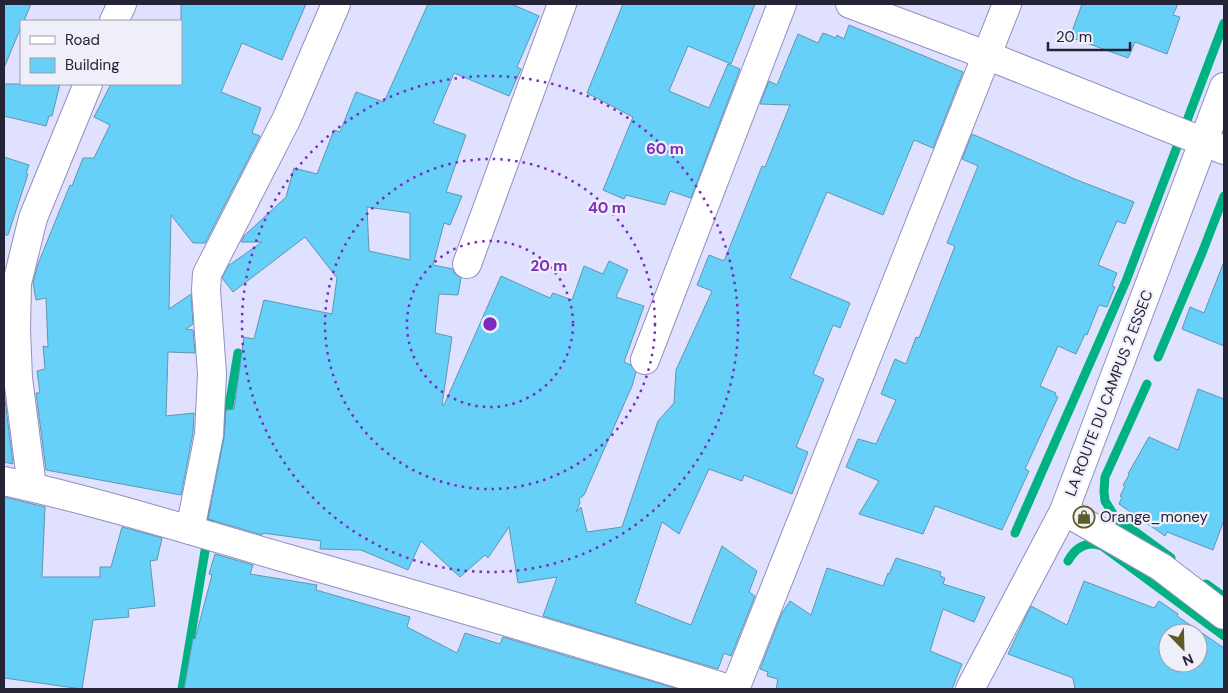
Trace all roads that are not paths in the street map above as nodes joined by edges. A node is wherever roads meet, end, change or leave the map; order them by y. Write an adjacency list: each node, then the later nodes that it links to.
1 (122, 4): 7 (street)
2 (336, 4): 17 (street)
3 (562, 4): 12 (street)
4 (782, 4): 13 (street)
5 (850, 4): 8 (street)
6 (1007, 4): 8 (street)
7 (114, 20)
8 (986, 55): 11 (street); 20 (street)
9 (88, 85): 15 (street)
10 (1224, 87): 11 (street, LA ROUTE DU CAMPUS 2 ESSEC)
11 (1214, 146): 16 (street, LA ROUTE DU CAMPUS 2 ESSEC)
12 (467, 264)
13 (646, 360)
14 (4, 481): 15 (street)
15 (32, 487): 17 (street)
16 (1064, 511): 18 (street); 21 (street, LA ROUTE DU CAMPUS 2 ESSEC)
17 (190, 530): 19 (street)
18 (1224, 615)
19 (730, 689)
20 (734, 689)
21 (970, 689)

